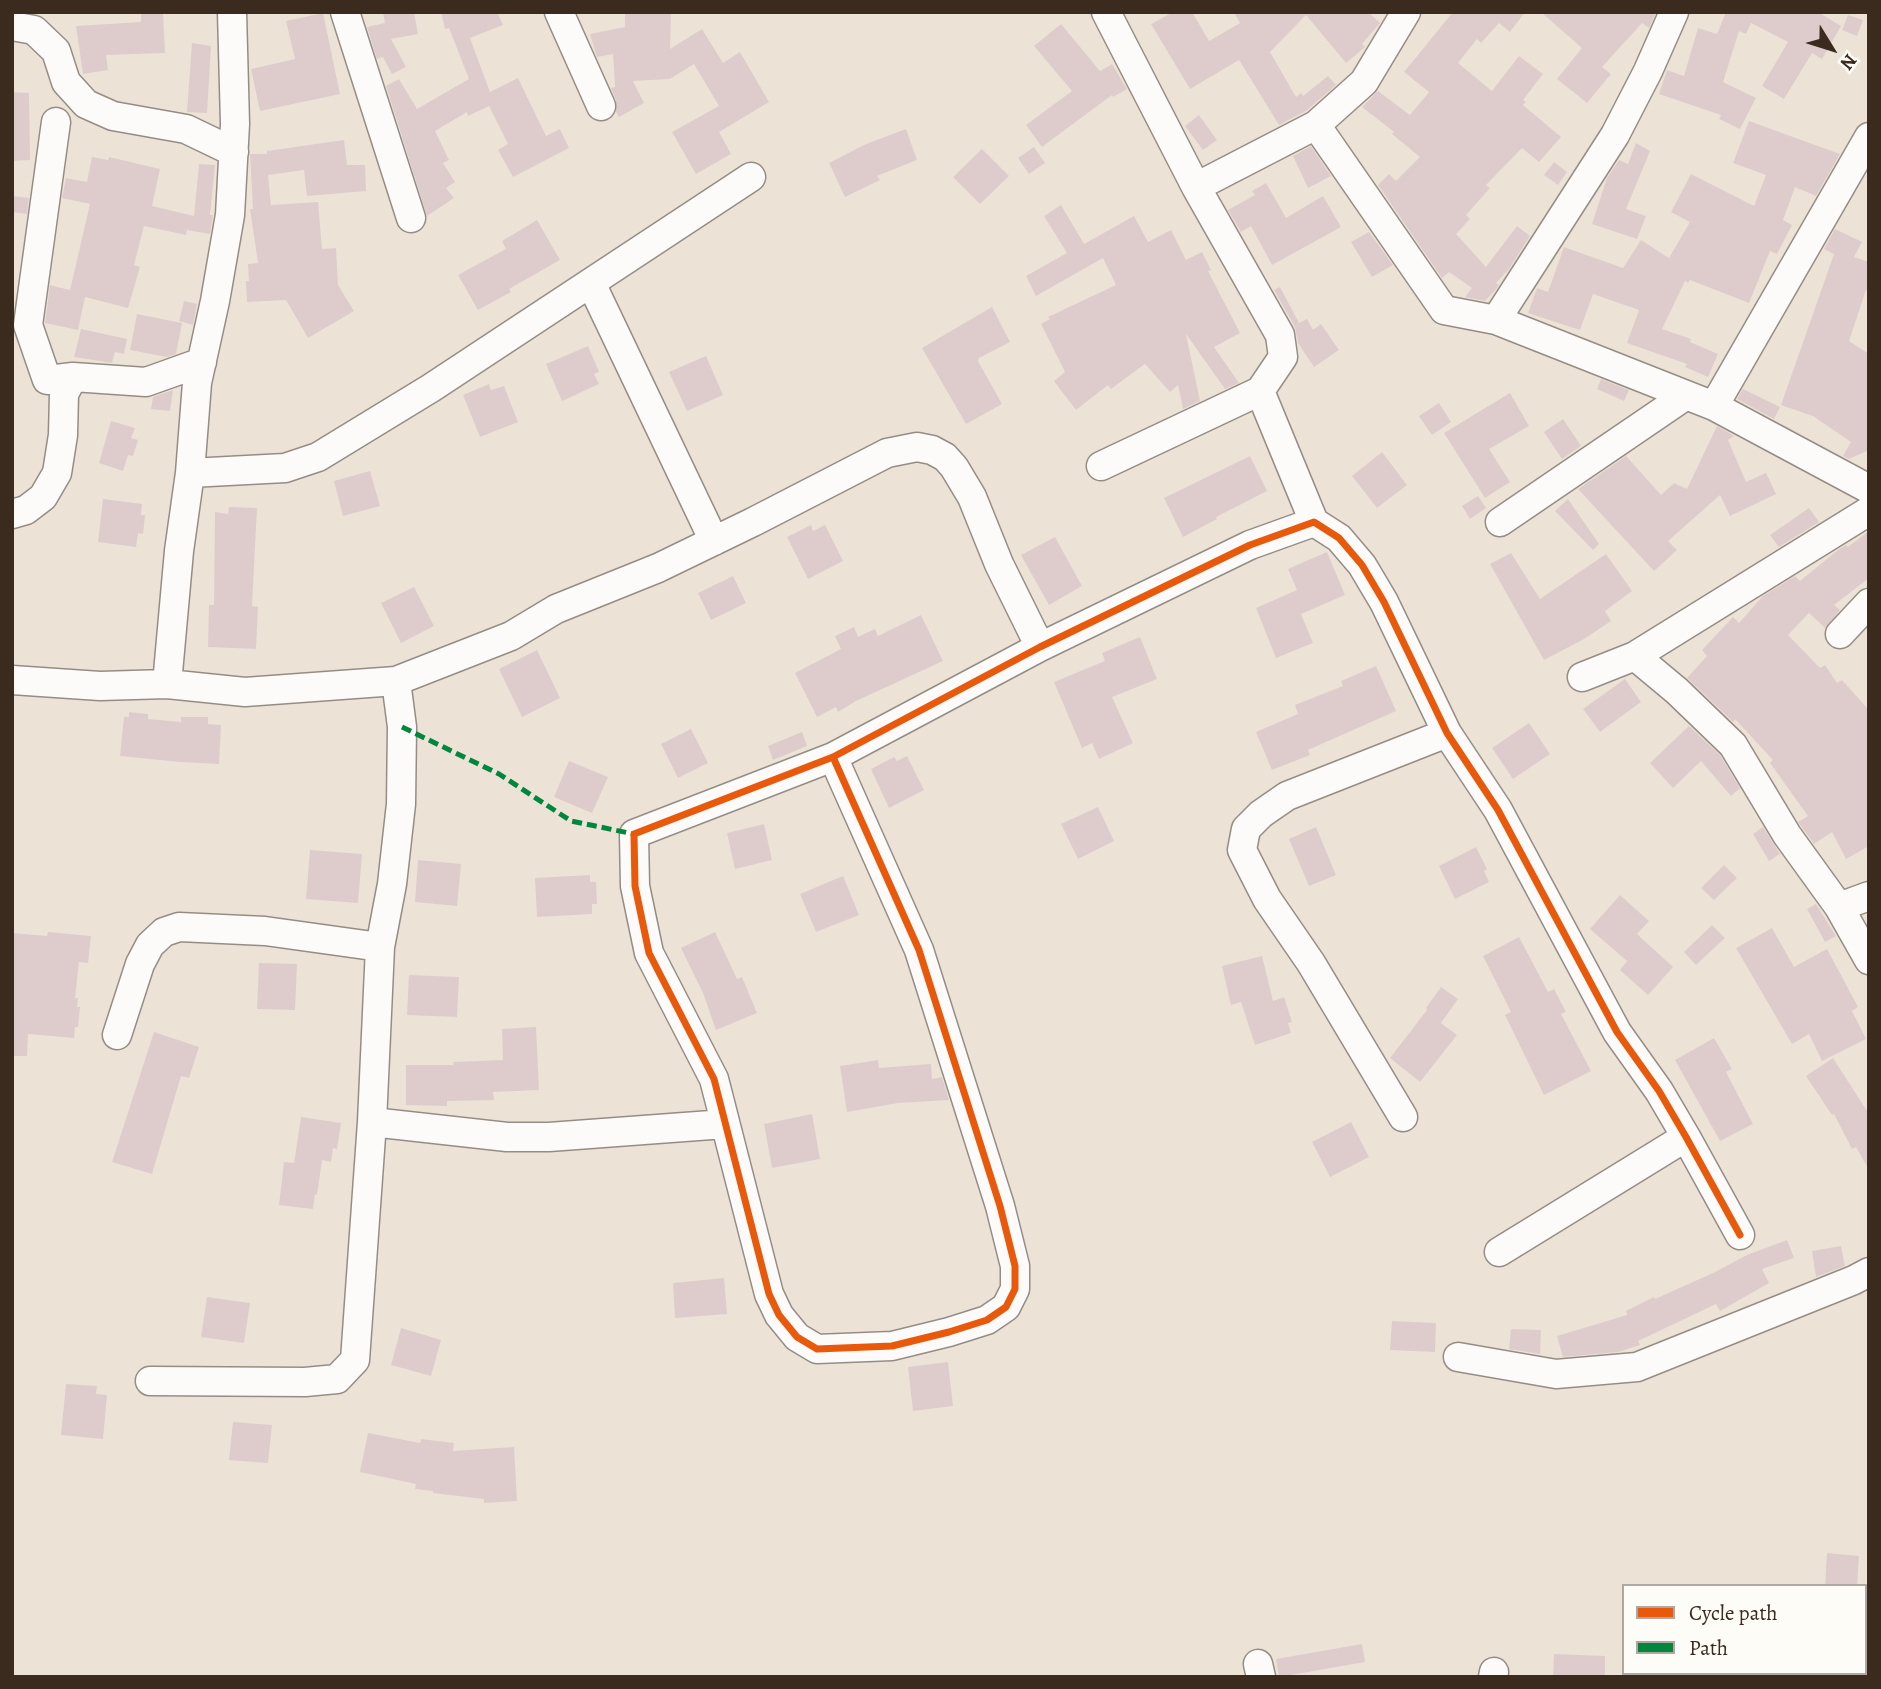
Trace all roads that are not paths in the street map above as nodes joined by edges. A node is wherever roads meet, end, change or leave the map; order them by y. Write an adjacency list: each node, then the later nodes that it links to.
1 (232, 12): 12 (street)
2 (345, 12): 15 (street)
3 (559, 12): 8 (street)
4 (1106, 12): 14 (street)
5 (1406, 12): 10 (street)
6 (1674, 12): 17 (street)
7 (12, 26): 12 (street)
8 (601, 106)
9 (56, 122): 19 (street)
10 (1315, 125): 14 (street); 17 (street)
11 (1869, 137): 22 (street)
12 (234, 152): 18 (street)
13 (751, 177): 16 (street)
14 (1196, 187): 20 (street)
15 (411, 218)
16 (591, 283): 24 (street); 30 (street)
17 (1496, 320): 21 (street)
18 (202, 362): 19 (street); 24 (street)
19 (73, 377): 27 (street)
20 (1260, 391): 23 (street); 28 (street)
21 (1685, 396): 22 (street); 29 (street)
22 (1714, 406): 25 (street)
23 (1101, 466)
24 (190, 473): 38 (street)
25 (1869, 489)
26 (1869, 511): 34 (street)
27 (12, 514)
28 (1314, 522): 33 (street); 39 (street)
29 (1500, 522)
30 (714, 541): 33 (street); 37 (street)
31 (1869, 603): 32 (street)
32 (1840, 634)
33 (1040, 647): 40 (street)
34 (1636, 656): 35 (street); 42 (street)
35 (1582, 677)
36 (12, 680): 38 (street)
37 (396, 681): 38 (street); 43 (street)
38 (167, 684)
39 (1447, 733): 46 (street); 49 (street)
40 (833, 757): 48 (street); 48 (street)
41 (1869, 896): 42 (street)
42 (1839, 907): 44 (street)
43 (380, 947): 45 (street); 47 (street)
44 (1869, 960)
45 (117, 1035)
46 (1404, 1117)
47 (372, 1122): 48 (street); 54 (street)
48 (725, 1124)
49 (1686, 1137): 50 (street); 51 (street)
50 (1740, 1235)
51 (1499, 1252)
52 (1869, 1272): 53 (street)
53 (1458, 1357)
54 (150, 1381)

